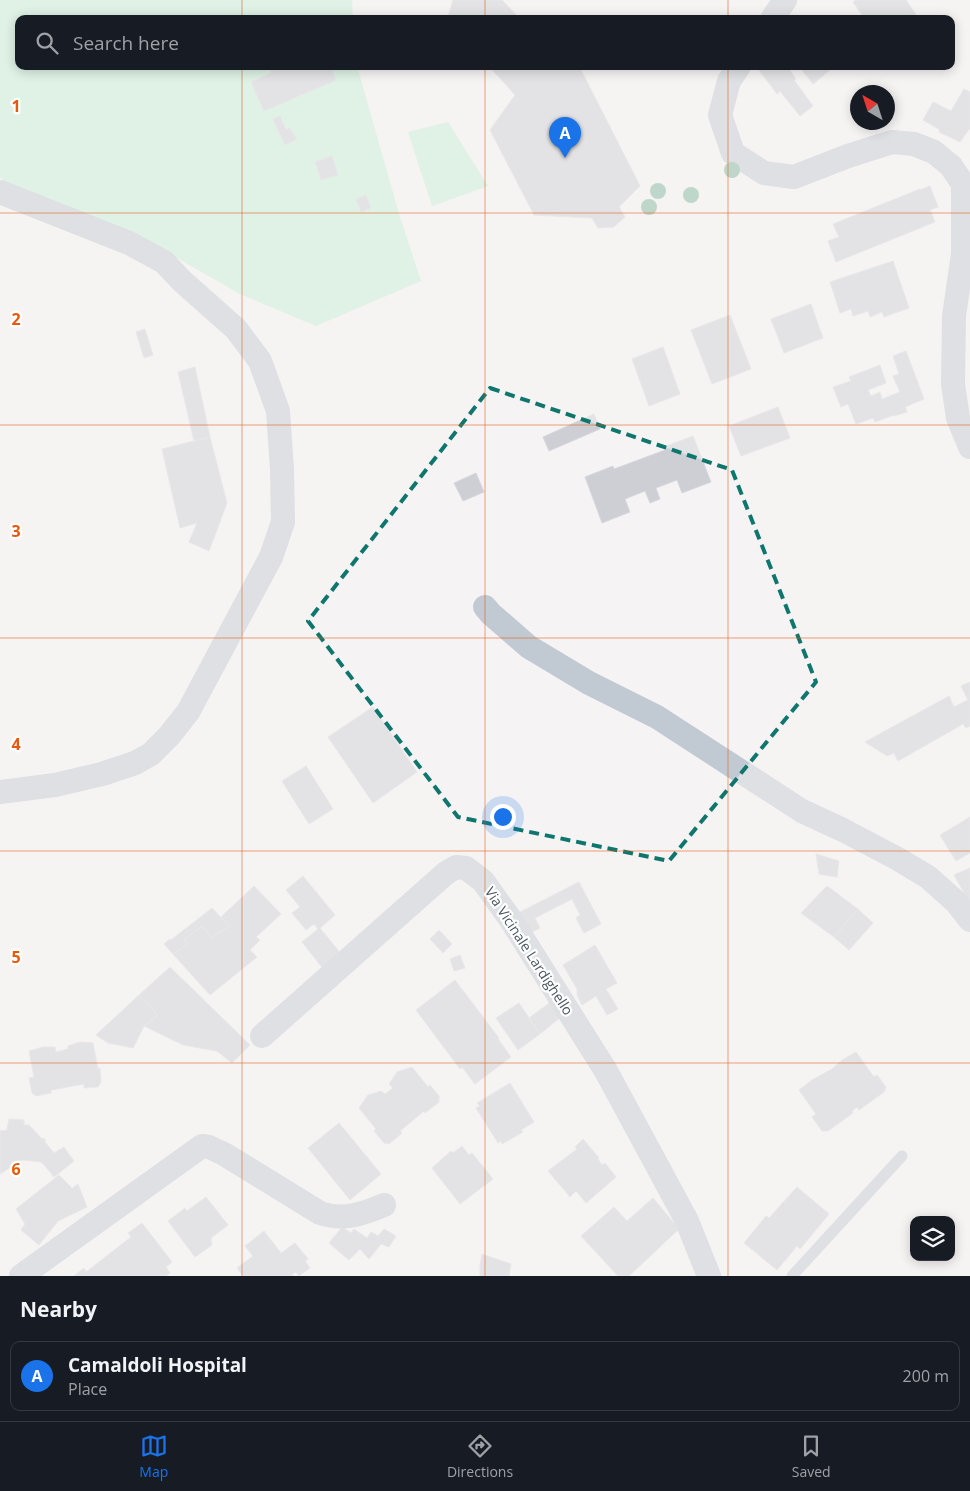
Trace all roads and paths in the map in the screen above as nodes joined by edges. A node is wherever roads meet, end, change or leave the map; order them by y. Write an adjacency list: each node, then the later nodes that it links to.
1 (785, 0): 2 (street)
2 (775, 15)
3 (736, 70): 5 (street)
4 (0, 192): 8 (street)
5 (966, 250): 6 (street)
6 (970, 447)
7 (485, 607): 9 (street)
8 (0, 792)
9 (970, 920)
10 (262, 1036): 14 (street, Via Vicinale Lardighello)
11 (902, 1156): 15 (lane)
12 (384, 1205): 13 (street)
13 (21, 1276)
14 (709, 1276)
15 (792, 1276)

